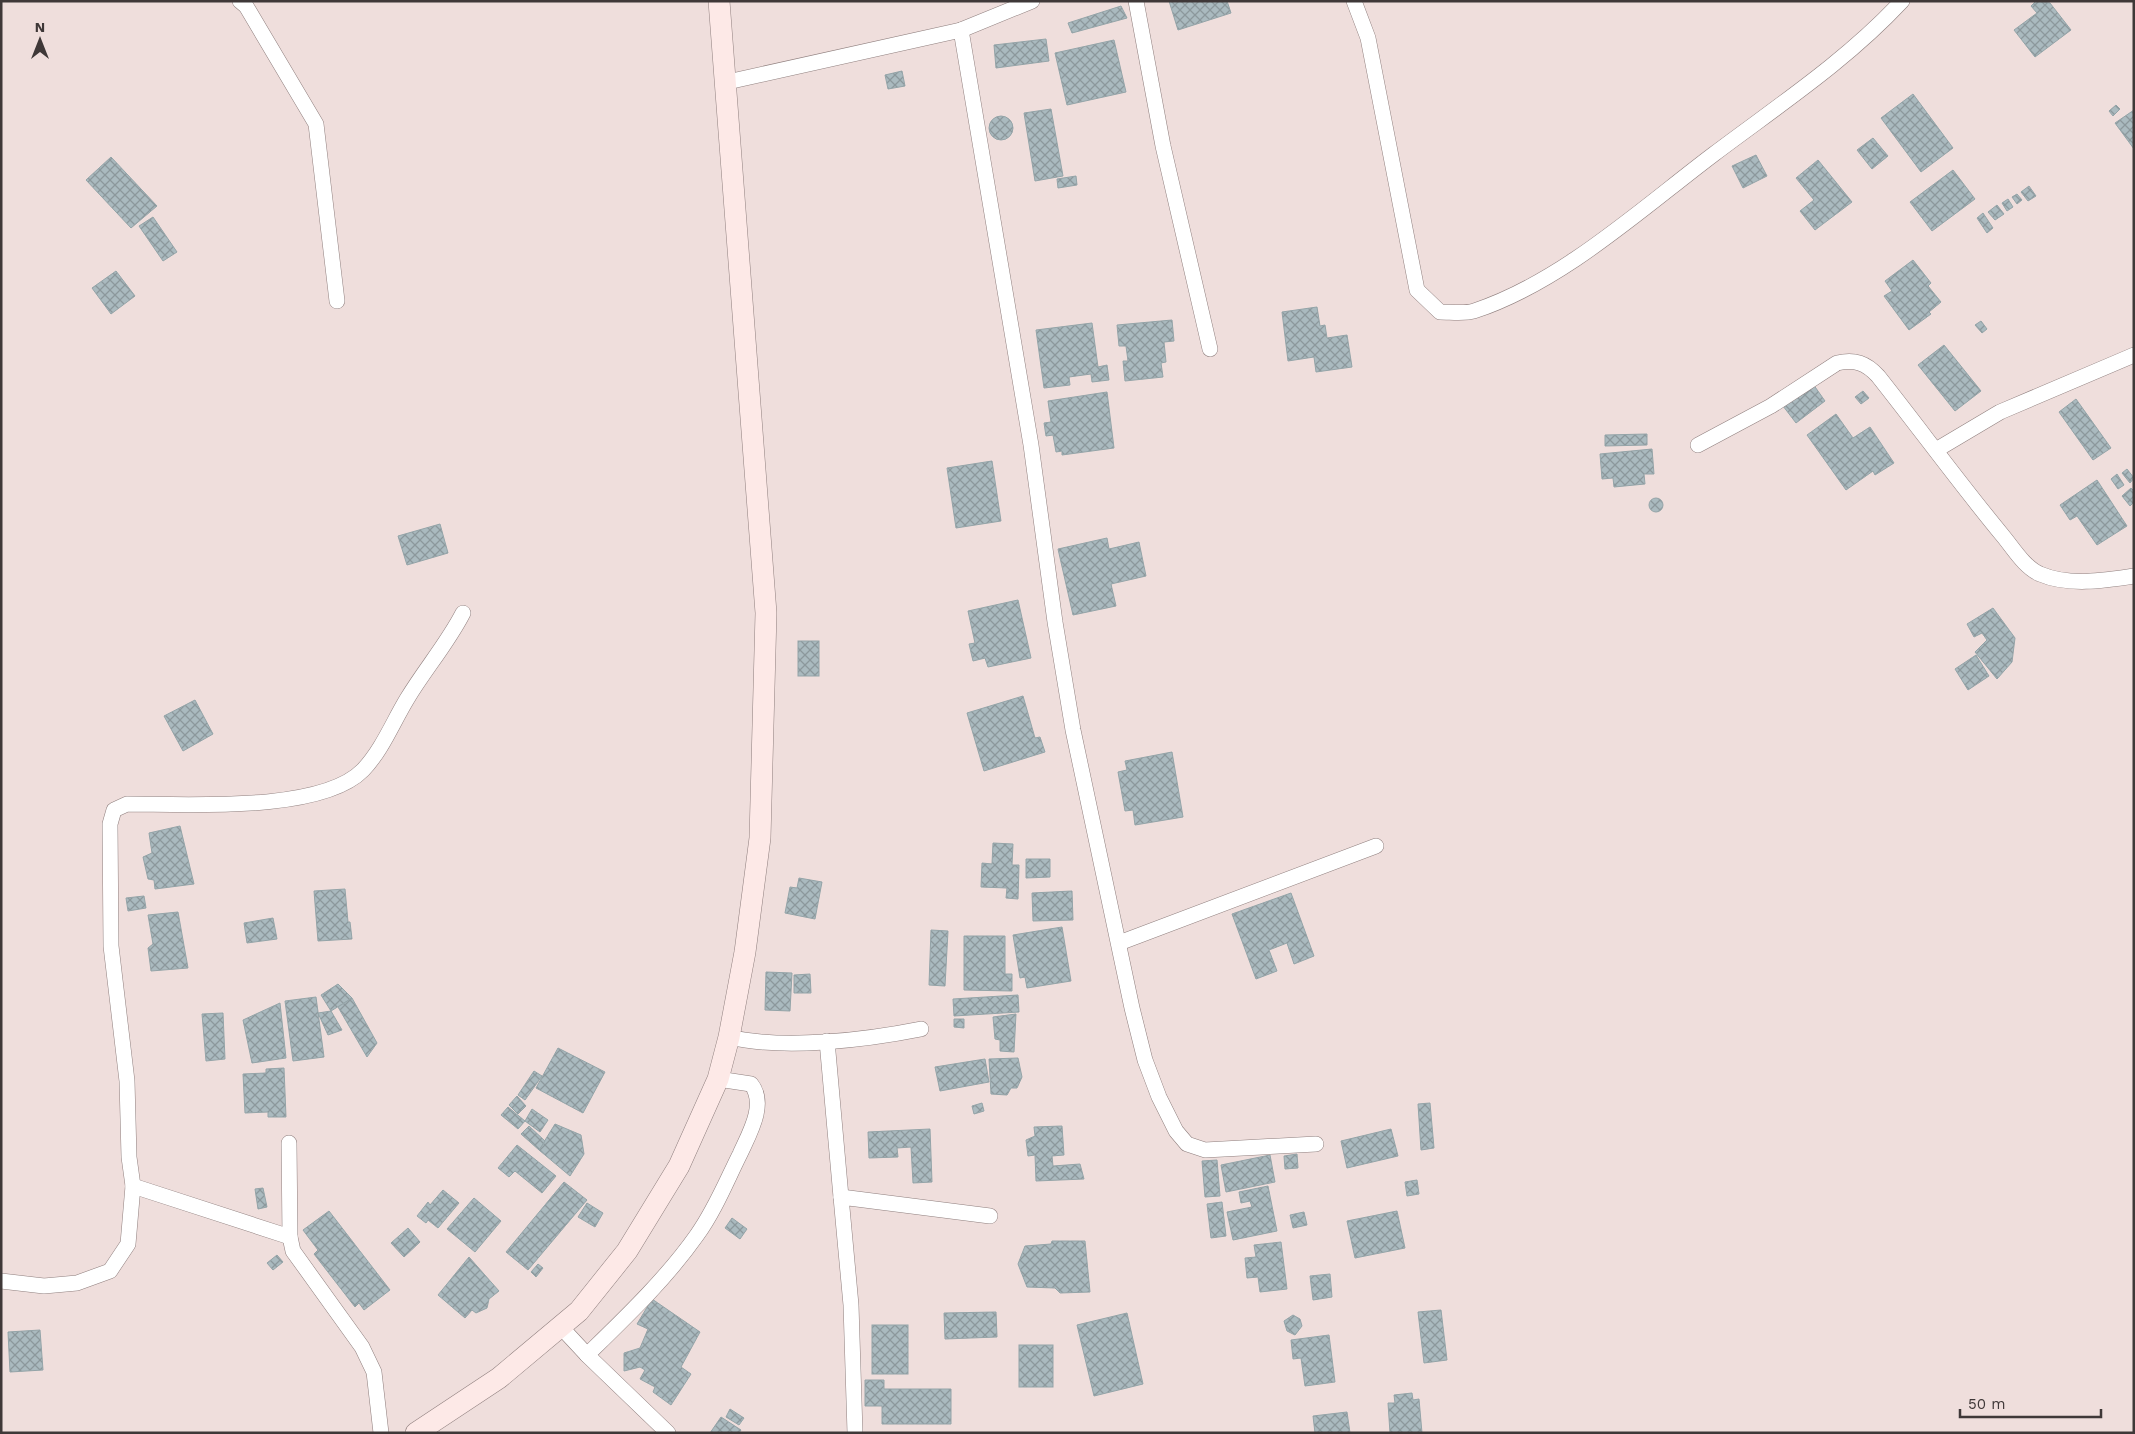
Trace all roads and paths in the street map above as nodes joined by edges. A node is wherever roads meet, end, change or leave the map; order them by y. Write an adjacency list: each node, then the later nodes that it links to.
1 (240, 1): 9 (street)
2 (719, 1): 8 (street)
3 (1032, 1): 7 (street)
4 (1136, 1): 10 (street)
5 (1354, 1): 6 (street)
6 (1902, 1)
7 (961, 30): 8 (street); 17 (street)
8 (723, 83): 19 (street)
9 (337, 301)
10 (1210, 350)
11 (2134, 355): 13 (street)
12 (1698, 445): 13 (street)
13 (1936, 450): 14 (street)
14 (2134, 576)
15 (463, 613): 24 (street)
16 (1376, 846): 17 (street)
17 (1119, 943): 23 (street)
18 (921, 1028): 20 (street)
19 (729, 1037): 20 (street); 21 (street)
20 (828, 1041): 25 (street)
21 (718, 1079): 29 (street); 30 (street)
22 (288, 1143): 27 (street)
23 (1316, 1144)
24 (133, 1186): 27 (street); 28 (street)
25 (841, 1196): 26 (street); 34 (street)
26 (990, 1216)
27 (290, 1237): 31 (street)
28 (1, 1280)
29 (561, 1327): 30 (street); 32 (street)
30 (587, 1355): 33 (street)
31 (381, 1433)
32 (416, 1433)
33 (668, 1433)
34 (855, 1433)

